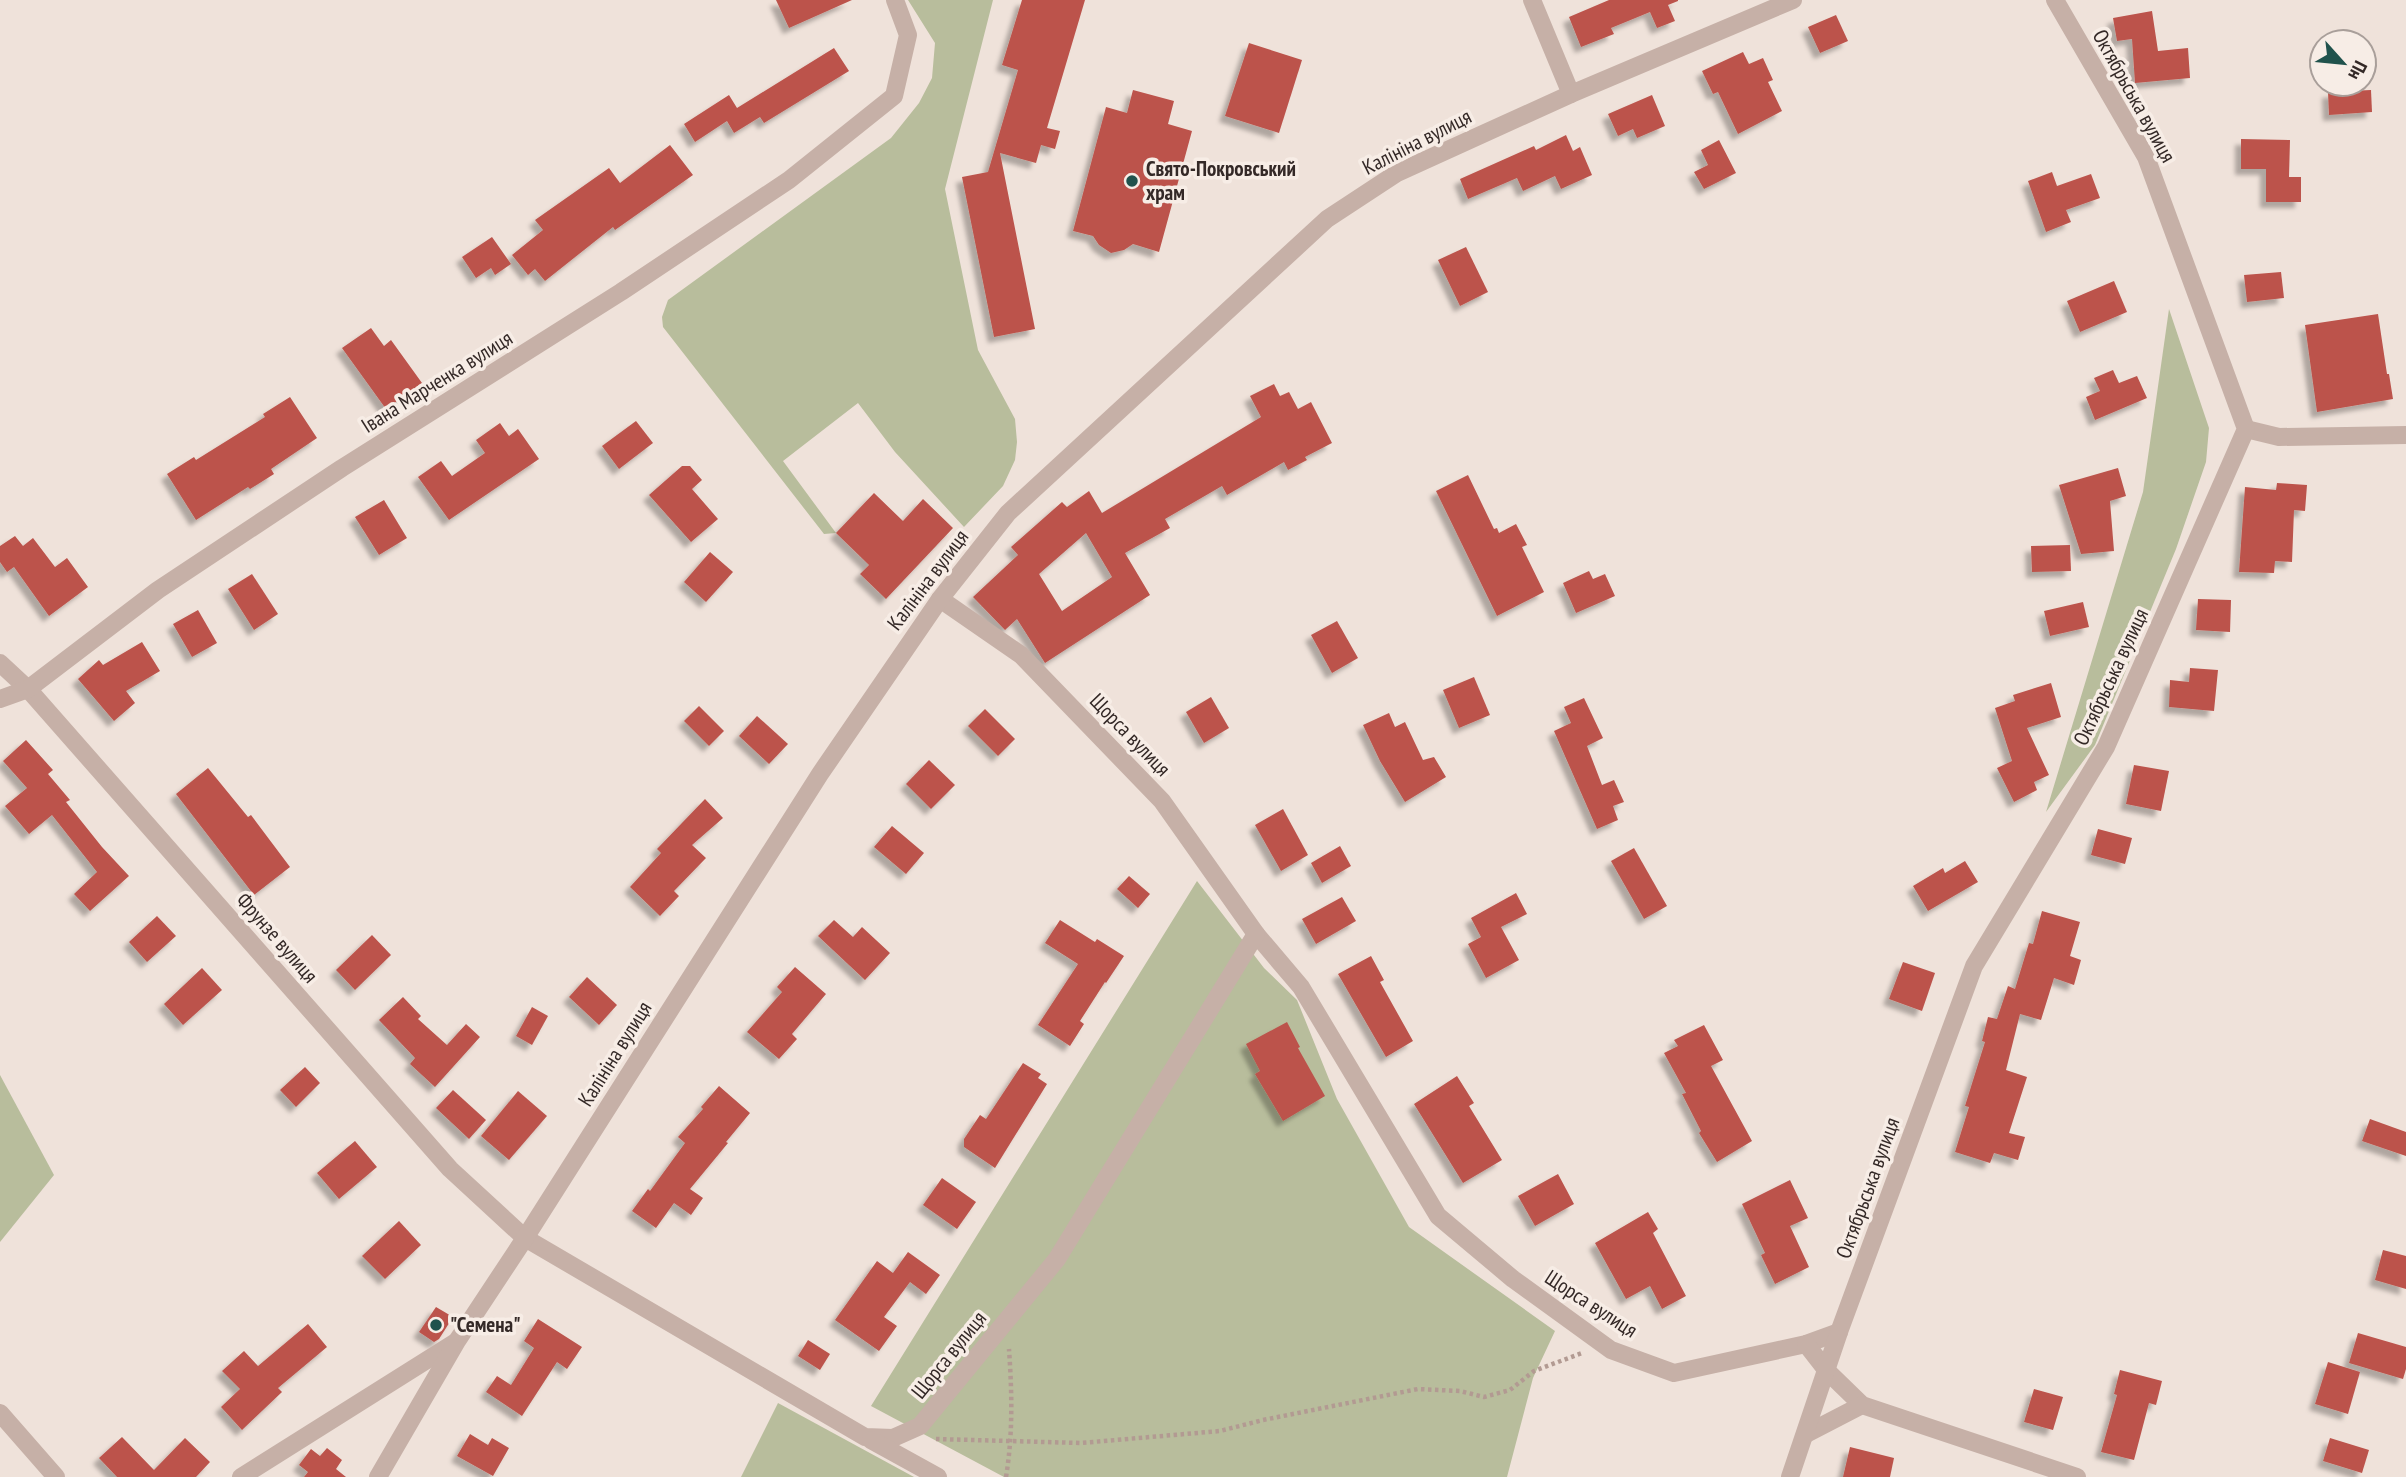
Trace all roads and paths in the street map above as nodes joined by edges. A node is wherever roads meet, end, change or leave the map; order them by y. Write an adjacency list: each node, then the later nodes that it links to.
1 (895, 0): 10 (street, Івана Марченка вулиця)
2 (1532, 0): 5 (street)
3 (1793, 0): 5 (street, Калініна вулиця)
4 (2054, 0): 6 (street, Октябрьська вулиця)
5 (1571, 94): 8 (street, Калініна вулиця)
6 (2246, 429): 7 (street); 15 (street, Октябрьська вулиця)
7 (2406, 435)
8 (940, 599): 12 (street, Щорса вулиця); 13 (street, Калініна вулиця)
9 (0, 663): 10 (street, Фрунзе вулиця)
10 (29, 689): 11 (street, Івана Марченка вулиця); 13 (street, Фрунзе вулиця)
11 (0, 699)
12 (1256, 934): 14 (street, Щорса вулиця); 18 (street, Щорса вулиця)
13 (525, 1238): 16 (street, Калініна вулиця); 23 (street)
14 (1007, 1320): 23 (street, Щорса вулиця); 25 (path)
15 (1839, 1332): 17 (street, Щорса вулиця); 19 (street, Октябрьська вулиця)
16 (457, 1341): 27 (street); 28 (street, Калініна вулиця)
17 (1806, 1344): 18 (street, Щорса вулиця); 19 (street)
18 (1611, 1350): 25 (path)
19 (1827, 1371): 20 (street); 22 (street, Октябрьська вулиця)
20 (1863, 1405): 22 (street); 32 (street)
21 (0, 1413): 26 (street)
22 (1805, 1434): 31 (street, Октябрьська вулиця)
23 (865, 1437): 29 (street)
24 (933, 1439): 25 (path)
25 (1012, 1441): 30 (path)
26 (56, 1477)
27 (241, 1477)
28 (378, 1477)
29 (938, 1477)
30 (1006, 1477)
31 (1790, 1477)
32 (2077, 1477)

